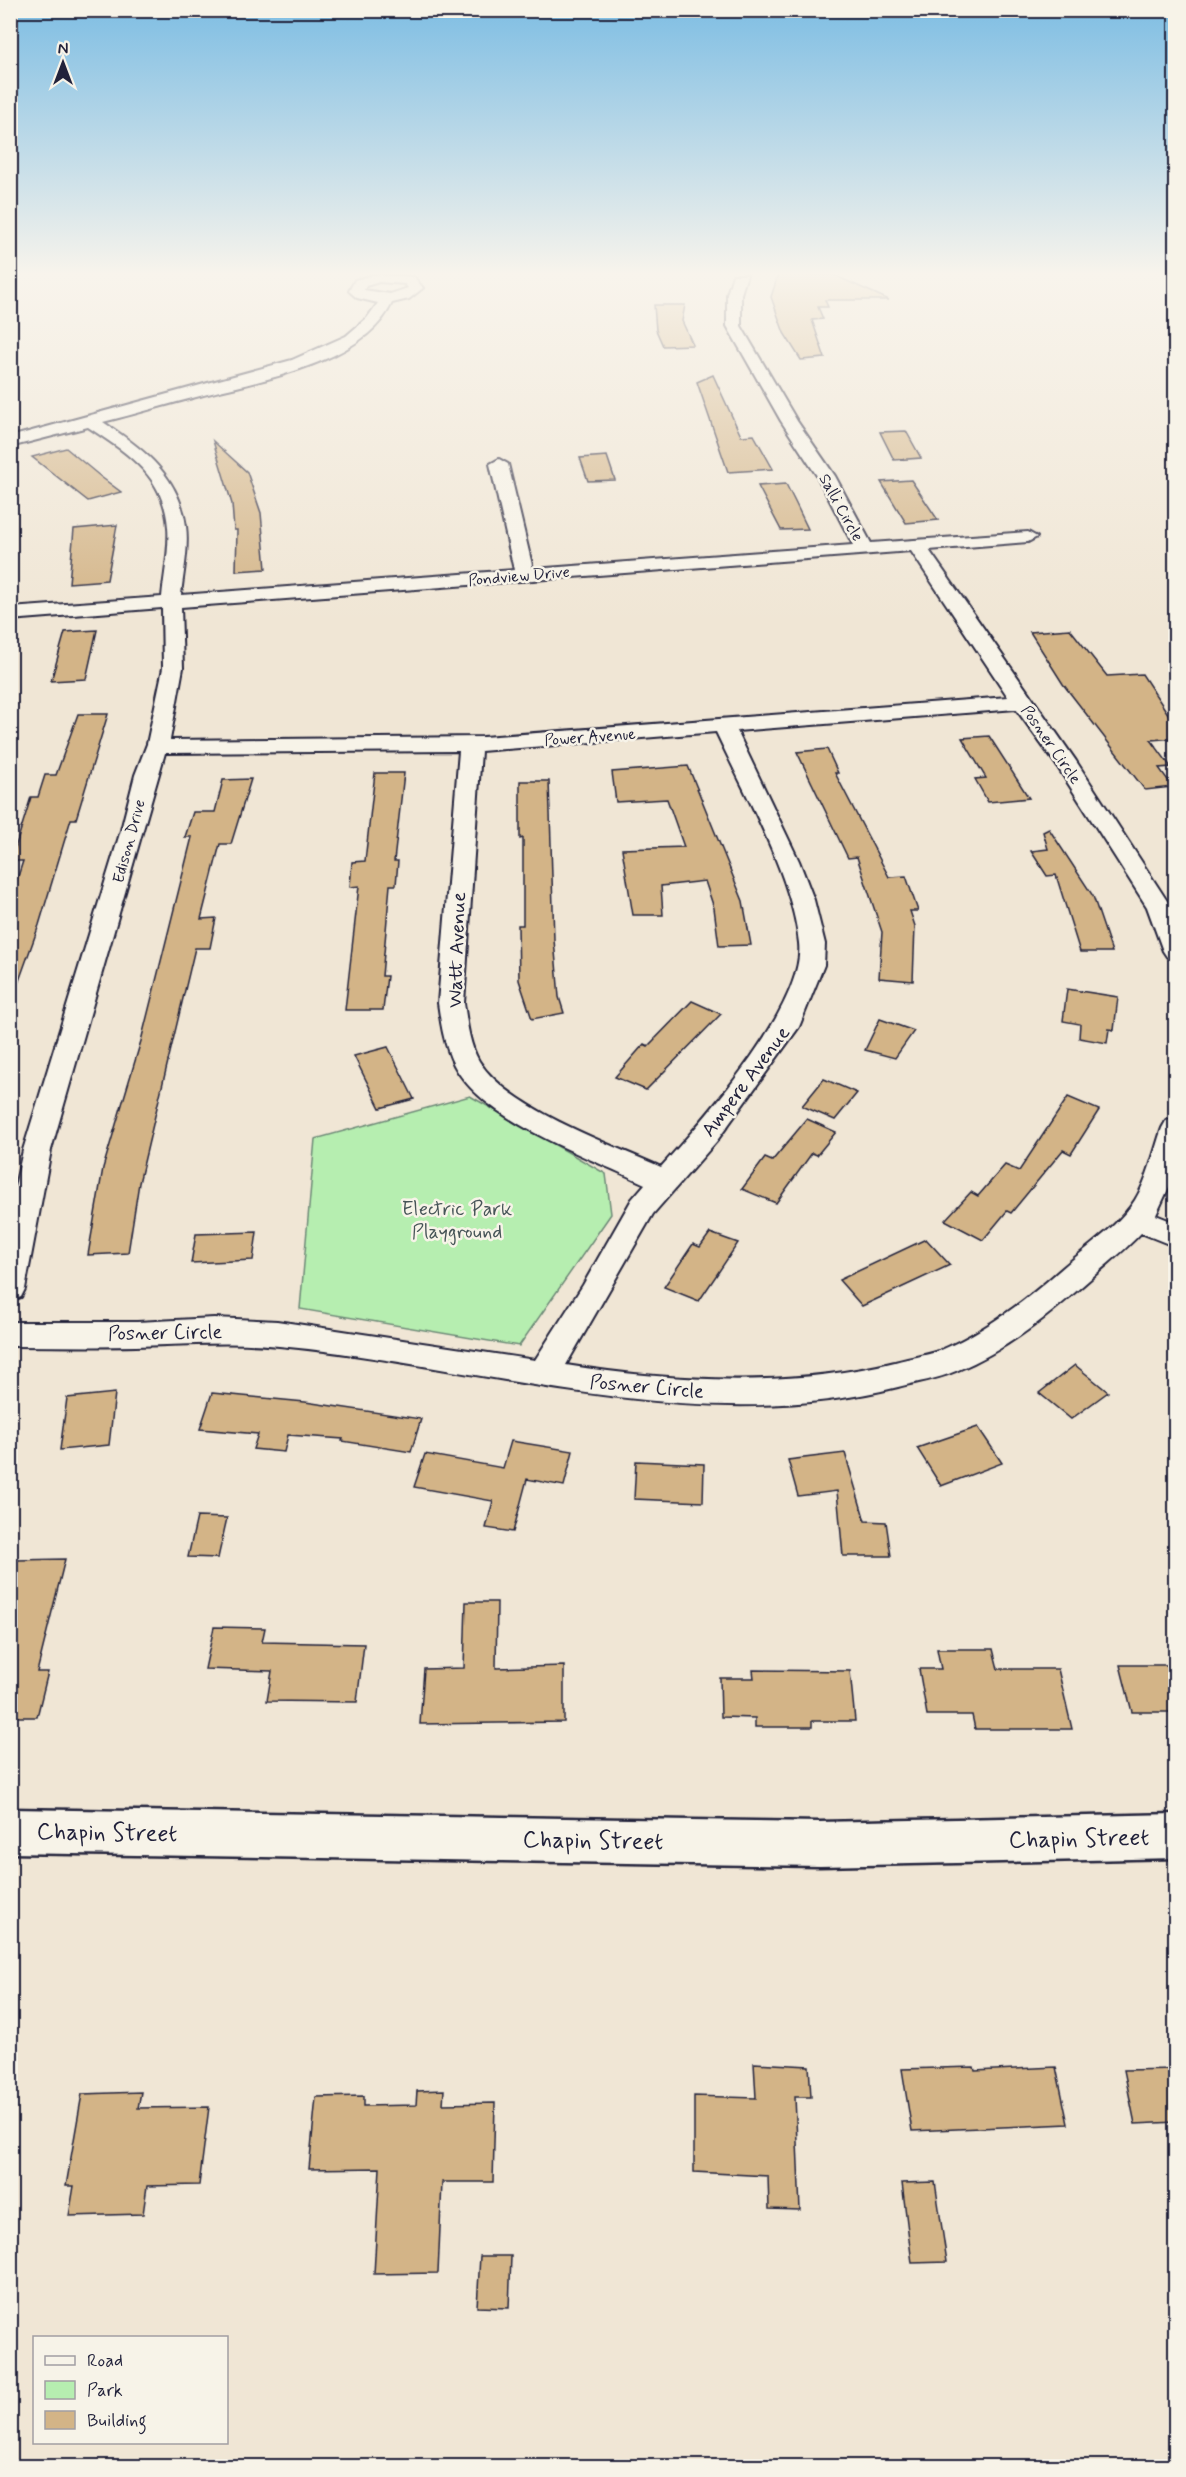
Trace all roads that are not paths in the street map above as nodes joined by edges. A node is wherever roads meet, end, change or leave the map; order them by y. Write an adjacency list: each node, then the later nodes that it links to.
1 (204, 391): 3 (street)
2 (772, 391): 8 (street, Salli Circle)
3 (90, 421): 4 (street); 10 (street, Edison Drive)
4 (10, 442)
5 (499, 464): 9 (street)
6 (1028, 537): 7 (street, Pondview Drive)
7 (916, 545): 8 (street, Pondview Drive); 12 (street, Posner Circle)
8 (865, 549): 9 (street, Pondview Drive)
9 (525, 575): 10 (street, Pondview Drive)
10 (171, 603): 11 (street, Pondview Drive); 15 (street, Edison Drive)
11 (10, 614)
12 (1023, 702): 13 (street, Power Avenue); 16 (street, Posner Circle)
13 (724, 726): 14 (street, Power Avenue); 18 (street, Ampere Avenue)
14 (470, 745): 15 (street, Power Avenue); 18 (street, Watt Avenue)
15 (156, 747): 21 (street, Edison Drive)
16 (1176, 951)
17 (1176, 1128): 19 (street, Posner Circle)
18 (665, 1181): 23 (street, Ampere Avenue)
19 (1136, 1218): 20 (street); 23 (street, Posner Circle)
20 (1176, 1236)
21 (10, 1289)
22 (10, 1334): 23 (street, Posner Circle)
23 (544, 1373)
24 (10, 1831): 25 (main road, Chapin Street)
25 (1176, 1836)

